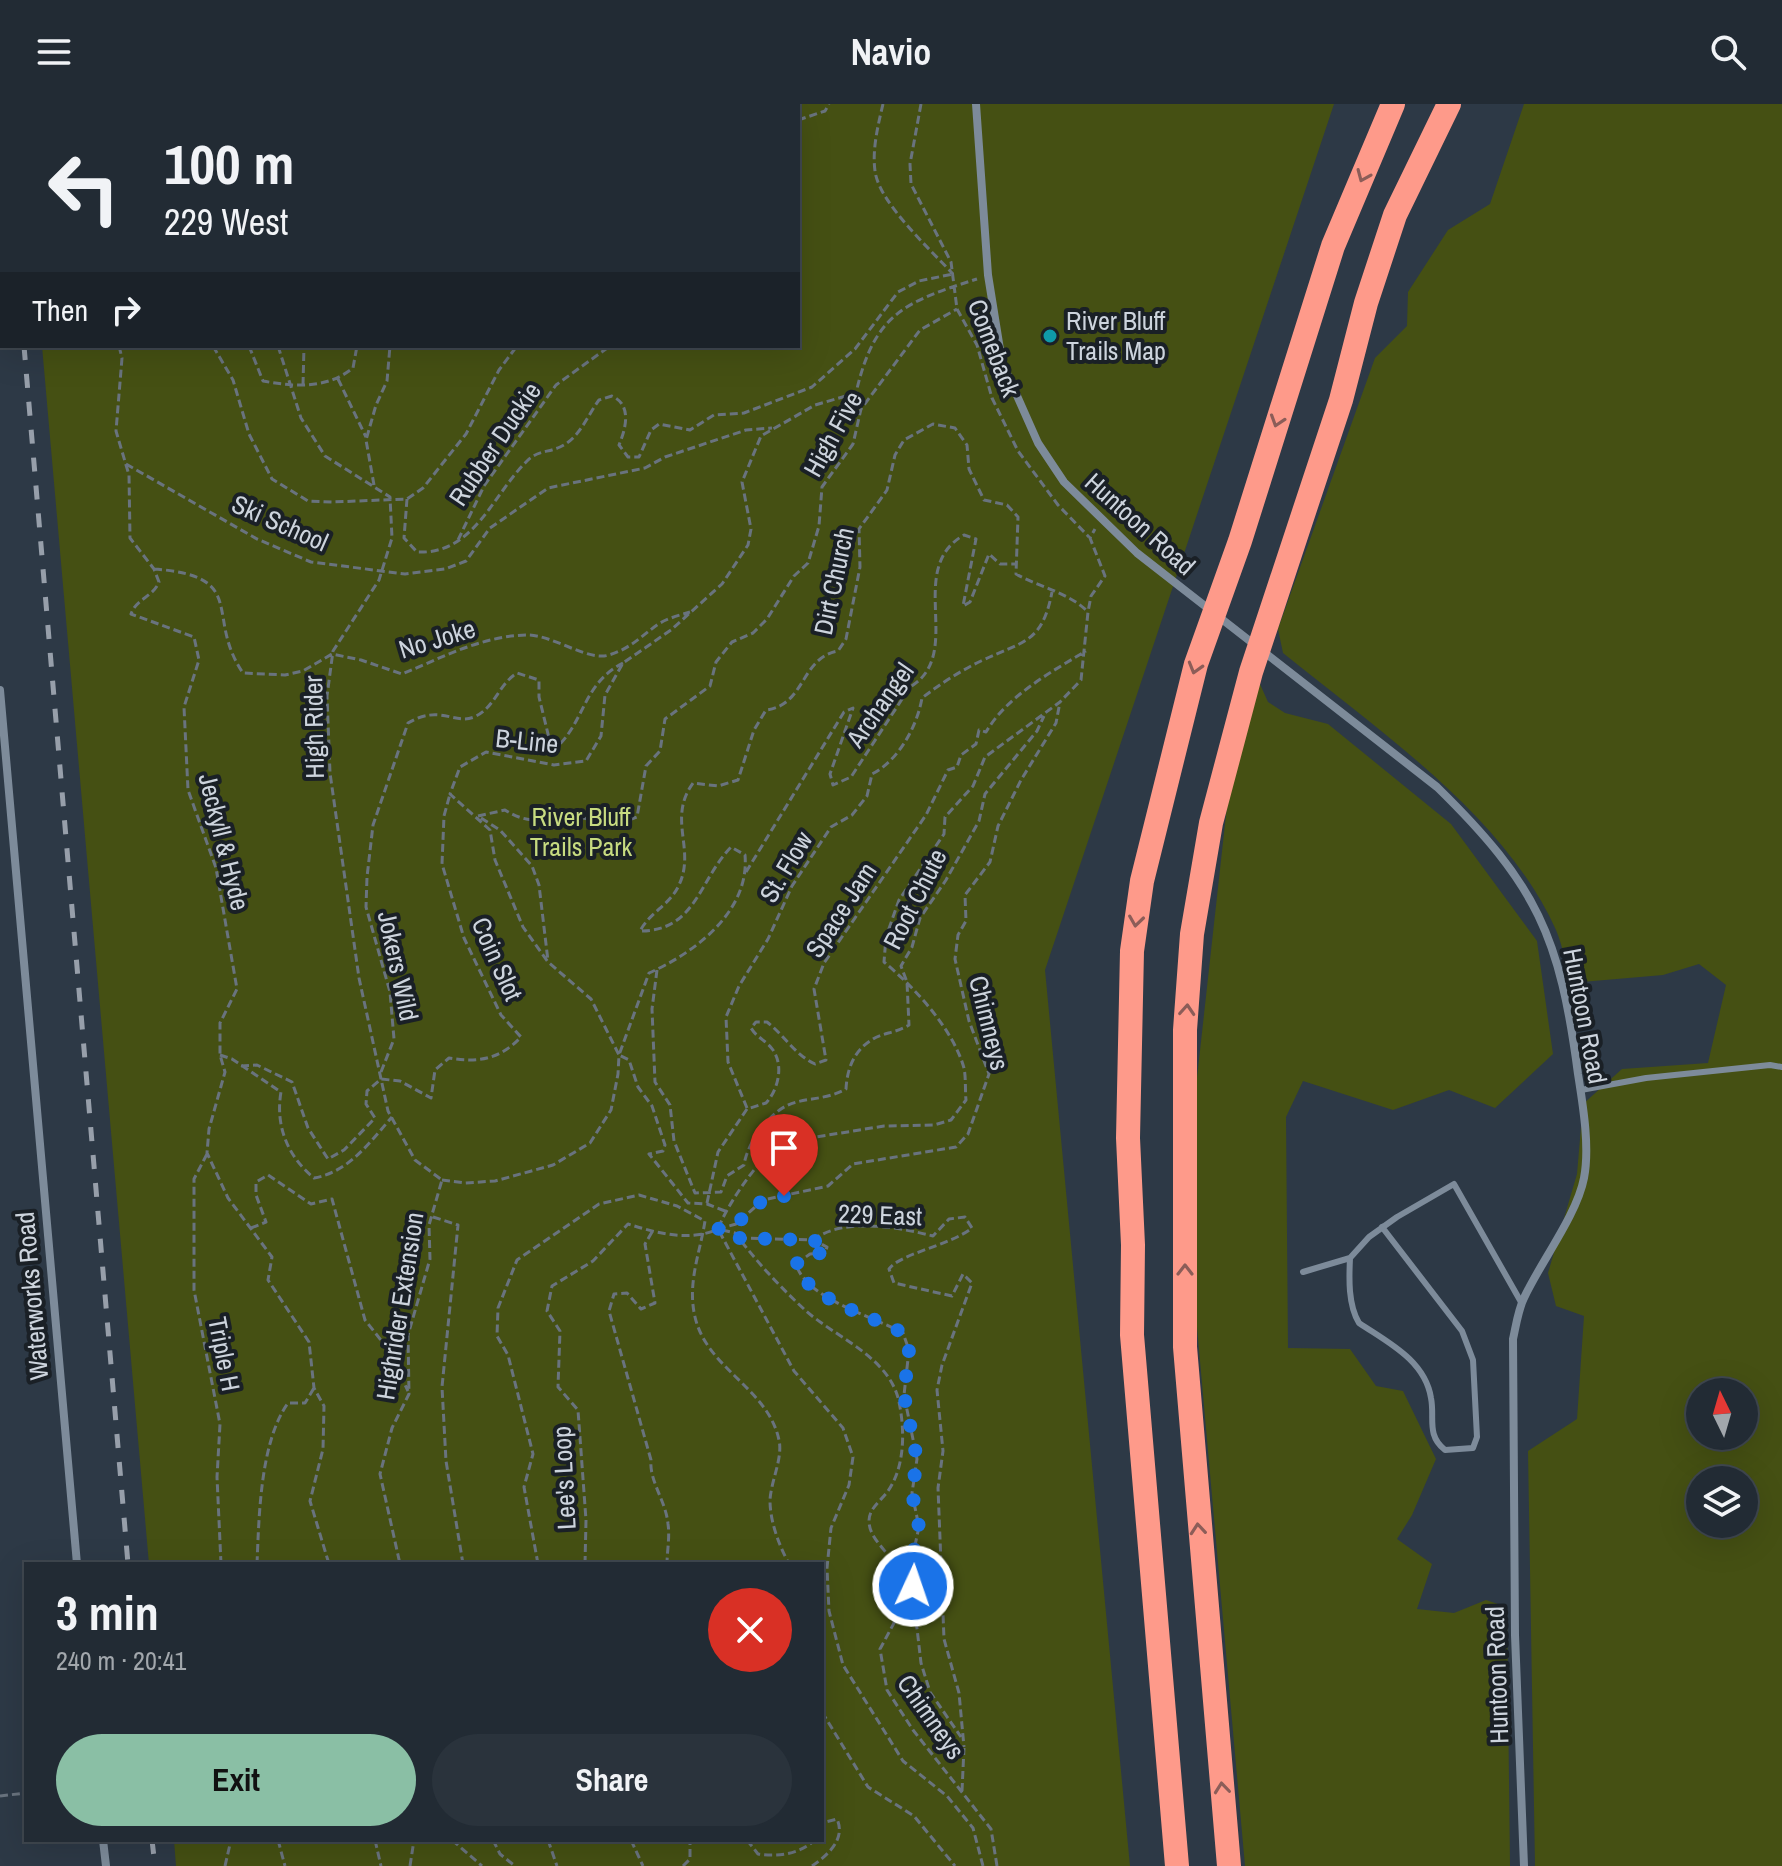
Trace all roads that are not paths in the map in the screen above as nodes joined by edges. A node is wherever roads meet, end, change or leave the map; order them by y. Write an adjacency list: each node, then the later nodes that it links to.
1 (976, 104): 6 (street, Huntoon Road)
2 (1393, 104): 14 (highway, one-way to 14)
3 (1449, 104): 15 (highway, one-way to 3)
4 (0, 690): 11 (street, Waterworks Road)
5 (1782, 1067): 6 (lane)
6 (1581, 1090): 10 (street, Huntoon Road)
7 (1382, 1227): 8 (lane); 8 (lane); 10 (lane)
8 (1350, 1258): 9 (lane)
9 (1303, 1272)
10 (1521, 1302): 16 (street, Huntoon Road)
11 (77, 1562)
12 (103, 1842): 13 (street)
13 (106, 1866)
14 (1177, 1866)
15 (1229, 1866)
16 (1524, 1866)

